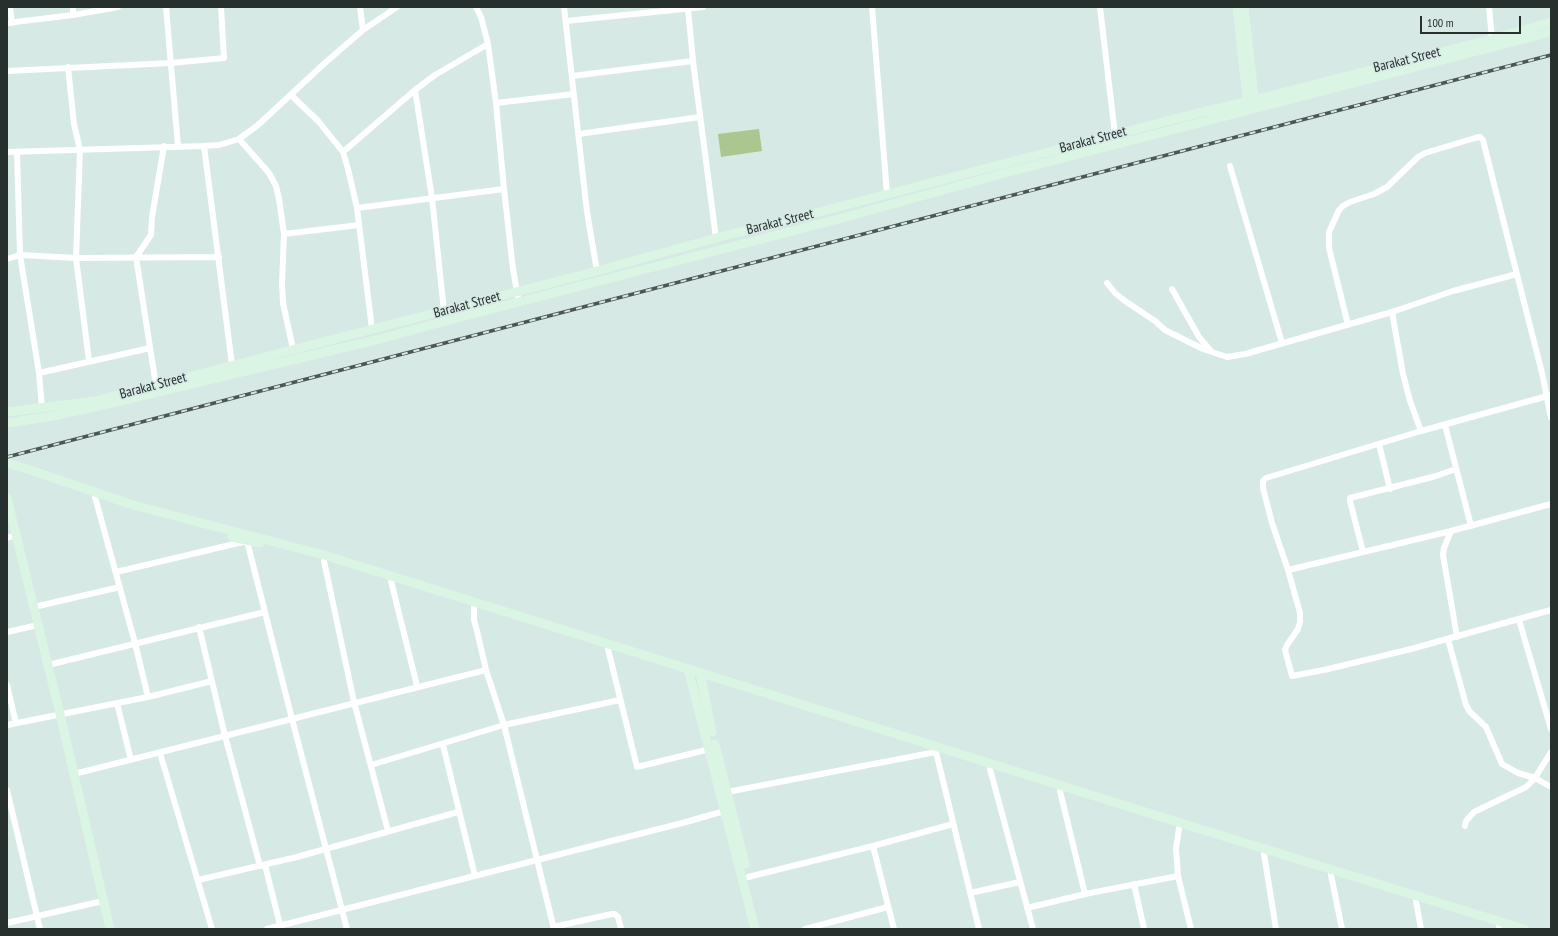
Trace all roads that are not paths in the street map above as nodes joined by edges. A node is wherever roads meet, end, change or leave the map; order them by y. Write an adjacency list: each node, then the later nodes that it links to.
1 (10, 7): 20 (street)
2 (72, 7): 17 (street)
3 (118, 7): 17 (street)
4 (166, 7): 26 (street)
5 (221, 7): 26 (street)
6 (360, 7): 21 (street)
7 (398, 7): 21 (street)
8 (476, 7): 24 (street)
9 (564, 7): 18 (street)
10 (703, 7): 16 (street)
11 (872, 7): 48 (street)
12 (1100, 7): 37 (street)
13 (1237, 7): 34 (street)
14 (1244, 7): 34 (street)
15 (1489, 7): 23 (street)
16 (688, 9): 18 (street); 25 (street)
17 (73, 16): 20 (street)
18 (566, 21): 29 (street)
19 (1551, 22): 23 (street, Barakat Street)
20 (9, 23)
21 (363, 30): 32 (street)
22 (1551, 32): 34 (street, Barakat Street)
23 (1492, 39): 34 (street, Barakat Street)
24 (488, 44): 30 (street); 33 (street)
25 (693, 62): 29 (street); 35 (street)
26 (171, 63): 27 (street); 40 (street)
27 (68, 67): 28 (street); 42 (street)
28 (7, 71)
29 (572, 76): 31 (street)
30 (415, 90): 45 (street); 49 (street)
31 (574, 94): 33 (street); 36 (street)
32 (291, 95): 38 (street); 45 (street)
33 (496, 104): 47 (street)
34 (1251, 105): 37 (street, Barakat Street); 64 (street, Barakat Street)
35 (700, 118): 36 (street); 53 (street)
36 (579, 134): 59 (street)
37 (1115, 135): 48 (street, Barakat Street)
38 (239, 140): 41 (street); 52 (street)
39 (164, 146): 40 (street); 42 (street); 55 (street)
40 (178, 146): 41 (street)
41 (204, 146): 56 (street)
42 (80, 150): 44 (street); 57 (street)
43 (7, 152): 44 (street)
44 (17, 152): 54 (street)
45 (343, 152): 50 (street)
46 (1230, 166): 69 (street)
47 (504, 189): 49 (street); 63 (street)
48 (887, 194): 53 (street, Barakat Street)
49 (432, 198): 50 (street); 65 (street)
50 (357, 208): 51 (street)
51 (359, 224): 52 (street); 68 (street)
52 (284, 234): 71 (street)
53 (716, 238): 59 (street, Barakat Street)
54 (20, 255): 57 (street); 58 (street); 75 (street)
55 (136, 257): 56 (street); 57 (street); 70 (street)
56 (219, 257): 74 (street)
57 (76, 258): 73 (street)
58 (7, 259)
59 (597, 271): 63 (street, Barakat Street)
60 (1517, 274): 66 (street); 67 (street); 77 (street)
61 (1107, 283): 72 (street)
62 (1172, 289): 72 (street)
63 (517, 292): 64 (street); 65 (street, Barakat Street)
64 (519, 302): 81 (street, Barakat Street)
65 (444, 310): 68 (street, Barakat Street)
66 (1392, 312): 67 (street); 83 (street)
67 (1348, 325): 69 (street)
68 (372, 329): 71 (street, Barakat Street)
69 (1282, 343): 72 (street)
70 (150, 348): 73 (street); 76 (street)
71 (293, 349): 74 (street, Barakat Street)
72 (1213, 352)
73 (89, 361): 75 (street)
74 (232, 365): 76 (street, Barakat Street)
75 (39, 374): 78 (street)
76 (156, 386): 78 (street, Barakat Street)
77 (1548, 396): 80 (street); 82 (street)
78 (42, 408): 79 (street, Barakat Street)
79 (7, 412)
80 (1551, 418)
81 (7, 423)
82 (1445, 425): 83 (street); 87 (street)
83 (1421, 431): 84 (street)
84 (1379, 444): 88 (street); 99 (street)
85 (7, 464): 93 (street)
86 (7, 469): 89 (street)
87 (1456, 469): 88 (street); 92 (street)
88 (1390, 488): 97 (street)
89 (95, 497): 93 (street); 100 (street)
90 (7, 498): 95 (street)
91 (1551, 504): 92 (street)
92 (1471, 526): 94 (street)
93 (219, 530): 96 (street); 117 (street)
94 (1451, 531): 97 (street); 111 (street)
95 (11, 537): 103 (street)
96 (248, 541): 98 (street); 100 (street); 106 (street)
97 (1363, 552): 99 (street)
98 (324, 561): 101 (street); 124 (street)
99 (1288, 570): 112 (street)
100 (116, 572): 102 (street)
101 (391, 581): 104 (street); 121 (street)
102 (120, 587): 103 (street); 113 (street)
103 (34, 607): 108 (street)
104 (474, 608): 114 (street); 116 (street)
105 (1551, 610): 107 (street)
106 (265, 612): 109 (street); 127 (street)
107 (1519, 620): 111 (street); 131 (street)
108 (38, 625): 110 (street); 115 (street)
109 (199, 627): 113 (street); 119 (street)
110 (7, 632)
111 (1457, 636): 112 (street)
112 (1448, 639): 142 (street)
113 (135, 642): 115 (street); 122 (street)
114 (608, 649): 117 (street); 123 (street)
115 (48, 665): 126 (street)
116 (486, 670): 121 (street); 130 (street)
117 (689, 672): 118 (street); 134 (street)
118 (700, 675): 135 (street); 146 (street); 153 (street)
119 (212, 681): 122 (street); 132 (street)
120 (7, 685): 128 (street)
121 (417, 686): 124 (street)
122 (148, 697): 125 (street)
123 (620, 700): 130 (street); 134 (street)
124 (354, 702): 127 (street); 139 (street)
125 (117, 703): 126 (street); 138 (street)
126 (60, 714): 128 (street); 141 (street)
127 (292, 718): 132 (street); 155 (street)
128 (16, 723): 129 (street)
129 (7, 725)
130 (504, 725): 133 (street); 157 (street)
131 (1551, 729)
132 (225, 736): 137 (street); 158 (street)
133 (443, 745): 139 (street); 148 (street)
134 (710, 749): 147 (street)
135 (936, 752): 140 (street); 146 (street); 149 (street)
136 (1551, 752): 142 (street)
137 (160, 753): 138 (street); 163 (street)
138 (130, 760): 141 (street)
139 (371, 765): 152 (street)
140 (990, 769): 145 (street); 164 (street)
141 (74, 774): 168 (street)
142 (1535, 778): 143 (street); 150 (street)
143 (1551, 788)
144 (7, 790): 173 (street)
145 (1060, 791): 151 (street); 167 (street)
146 (727, 792): 147 (street)
147 (729, 810): 157 (street); 162 (street); 185 (street)
148 (458, 812): 152 (street); 160 (street)
149 (953, 824): 154 (street); 166 (street)
150 (1465, 826)
151 (1179, 828): 153 (street); 161 (street)
152 (388, 832): 155 (street)
153 (1232, 841): 156 (street); 196 (street)
154 (873, 846): 162 (street); 170 (street)
155 (326, 849): 158 (street); 172 (street)
156 (1264, 854): 159 (street); 193 (street)
157 (537, 860): 160 (street); 177 (street)
158 (262, 866): 163 (street); 175 (street)
159 (1332, 875): 169 (street); 194 (street)
160 (475, 876): 172 (street)
161 (1178, 876): 165 (street); 192 (street)
162 (748, 877): 186 (street)
163 (198, 880): 181 (street)
164 (1020, 882): 166 (street); 171 (street)
165 (1134, 884): 167 (street); 191 (street)
166 (970, 893): 189 (street)
167 (1085, 894): 171 (street)
168 (103, 900): 173 (street); 180 (street)
169 (1416, 901): 178 (street); 195 (street)
170 (888, 907): 187 (street); 188 (street)
171 (1027, 908): 190 (street)
172 (341, 910): 175 (street); 183 (street)
173 (37, 916): 174 (street); 179 (street)
174 (7, 923)
175 (280, 925): 176 (street)
176 (274, 928): 182 (street)
177 (554, 928): 184 (street)
178 (1502, 928)
179 (40, 929)
180 (110, 929)
181 (212, 929)
182 (267, 929)
183 (347, 929)
184 (621, 929)
185 (755, 929)
186 (761, 929)
187 (805, 929)
188 (894, 929)
189 (979, 929)
190 (1033, 929)
191 (1144, 929)
192 (1191, 929)
193 (1276, 929)
194 (1342, 929)
195 (1421, 929)
196 (1524, 929)

